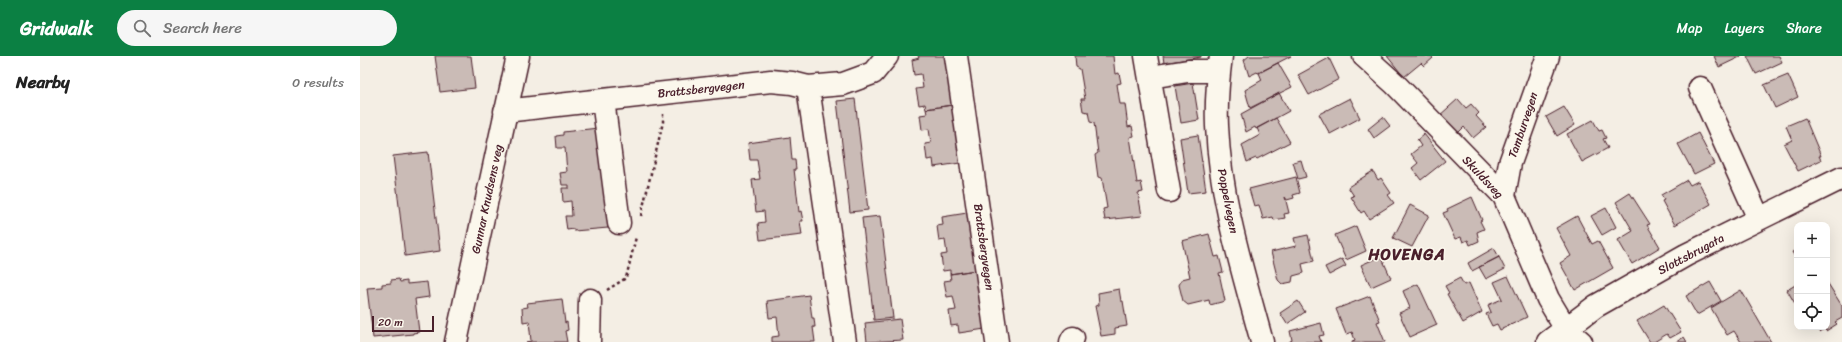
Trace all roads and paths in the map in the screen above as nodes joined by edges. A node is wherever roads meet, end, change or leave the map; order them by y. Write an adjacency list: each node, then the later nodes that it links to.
1 (518, 56): 13 (street, Gunnar Knudsens veg)
2 (887, 56): 9 (street, Brattsbergvegen)
3 (956, 56): 25 (street, Brattsbergvegen)
4 (1146, 56): 8 (street)
5 (1364, 56): 16 (street, Skuldsveg)
6 (1548, 56): 16 (street, Tamburvegen)
7 (1220, 63): 8 (street); 26 (street, Poppelvegen)
8 (1150, 77): 15 (street)
9 (808, 87): 11 (street, Brattsbergvegen); 24 (street)
10 (1700, 88): 18 (street)
11 (664, 94): 12 (street, Brattsbergvegen); 17 (path)
12 (603, 100): 13 (street, Brattsbergvegen); 19 (street)
13 (506, 111): 22 (street, Gunnar Knudsens veg)
14 (1842, 178): 18 (street, Slottsbrugata)
15 (1169, 191)
16 (1504, 196): 21 (street, Skuldsveg)
17 (640, 218)
18 (1759, 219): 21 (street, Slottsbrugata)
19 (628, 228): 20 (path)
20 (590, 300): 23 (street)
21 (1574, 335): 27 (street, Slottsbrugata)
22 (456, 342)
23 (589, 342)
24 (845, 342)
25 (997, 342)
26 (1262, 342)
27 (1548, 342)

